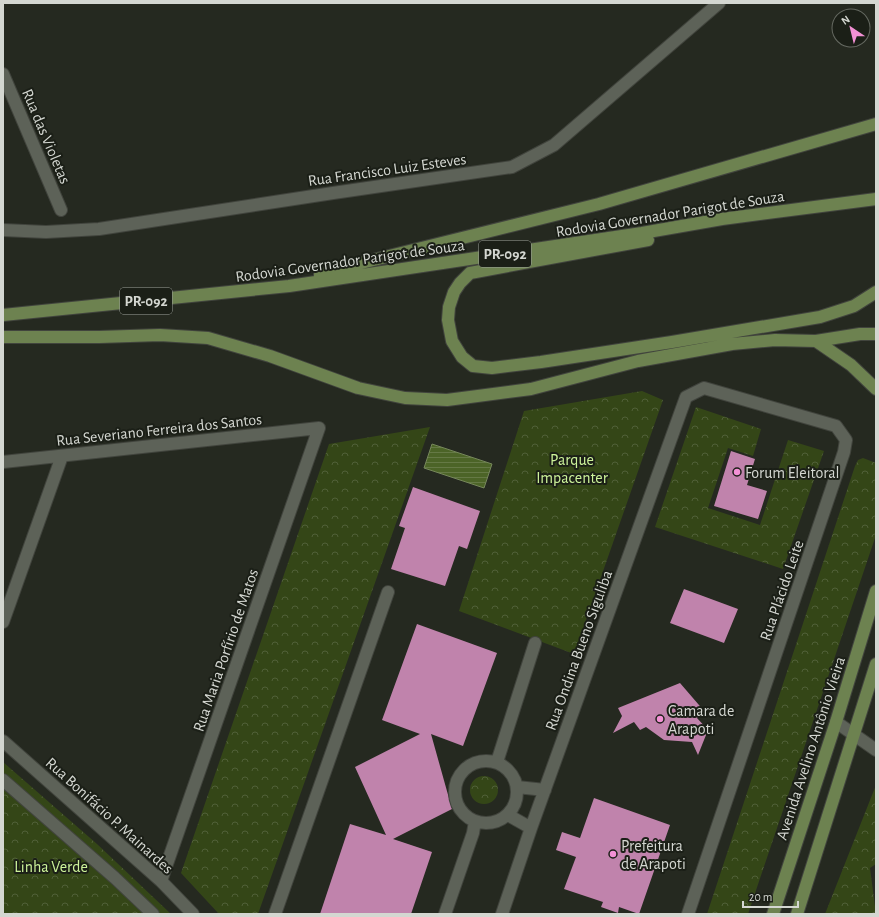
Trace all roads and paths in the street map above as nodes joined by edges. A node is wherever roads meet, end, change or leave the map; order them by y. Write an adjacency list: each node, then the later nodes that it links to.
1 (719, 3): 7 (street, Rua Francisco Luiz Esteves)
2 (3, 74): 5 (street, Rua das Violetas)
3 (876, 124): 8 (main road)
4 (871, 200): 6 (main road, Rodovia Governador Parigot de Souza / PR-092)
5 (61, 210)
6 (722, 219): 8 (main road, Rodovia Governador Parigot de Souza / PR-092); 9 (main road)
7 (3, 230)
8 (288, 286): 10 (main road, Rodovia Governador Parigot de Souza / PR-092)
9 (876, 292)
10 (3, 315)
11 (876, 334): 13 (main road)
12 (3, 337): 13 (main road)
13 (816, 341): 14 (main road)
14 (876, 389)
15 (686, 397): 31 (street, Rua Ondina Bueno Siguliba); 41 (street, Rua Plácido Leite)
16 (319, 428): 17 (street, Rua Severiano Ferreira dos Santos); 35 (street, Rua Maria Porfírio de Matos)
17 (62, 456): 18 (street, Rua Severiano Ferreira dos Santos); 21 (street)
18 (3, 462)
19 (876, 591): 24 (main road, Avenida Avelino Antônio Vieira)
20 (388, 592): 38 (street)
21 (3, 622)
22 (535, 644): 28 (street)
23 (876, 664): 25 (main road)
24 (836, 722): 25 (street); 42 (main road, Avenida Avelino Antônio Vieira)
25 (854, 736): 27 (street); 43 (main road)
26 (3, 741): 35 (street, Rua Bonifácio P. Mainardes)
27 (876, 750)
28 (497, 762): 30 (street); 33 (street)
29 (3, 780): 36 (street)
30 (517, 787): 31 (street); 32 (street)
31 (545, 790): 34 (street, Rua Ondina Bueno Siguliba)
32 (508, 815): 33 (street); 34 (street)
33 (475, 822): 39 (street)
34 (531, 828): 40 (street, Rua Ondina Bueno Siguliba)
35 (161, 881): 37 (street, Rua Bonifácio P. Mainardes)
36 (153, 914)
37 (193, 914)
38 (275, 914)
39 (445, 914)
40 (502, 914)
41 (688, 914)
42 (773, 914)
43 (797, 914)

